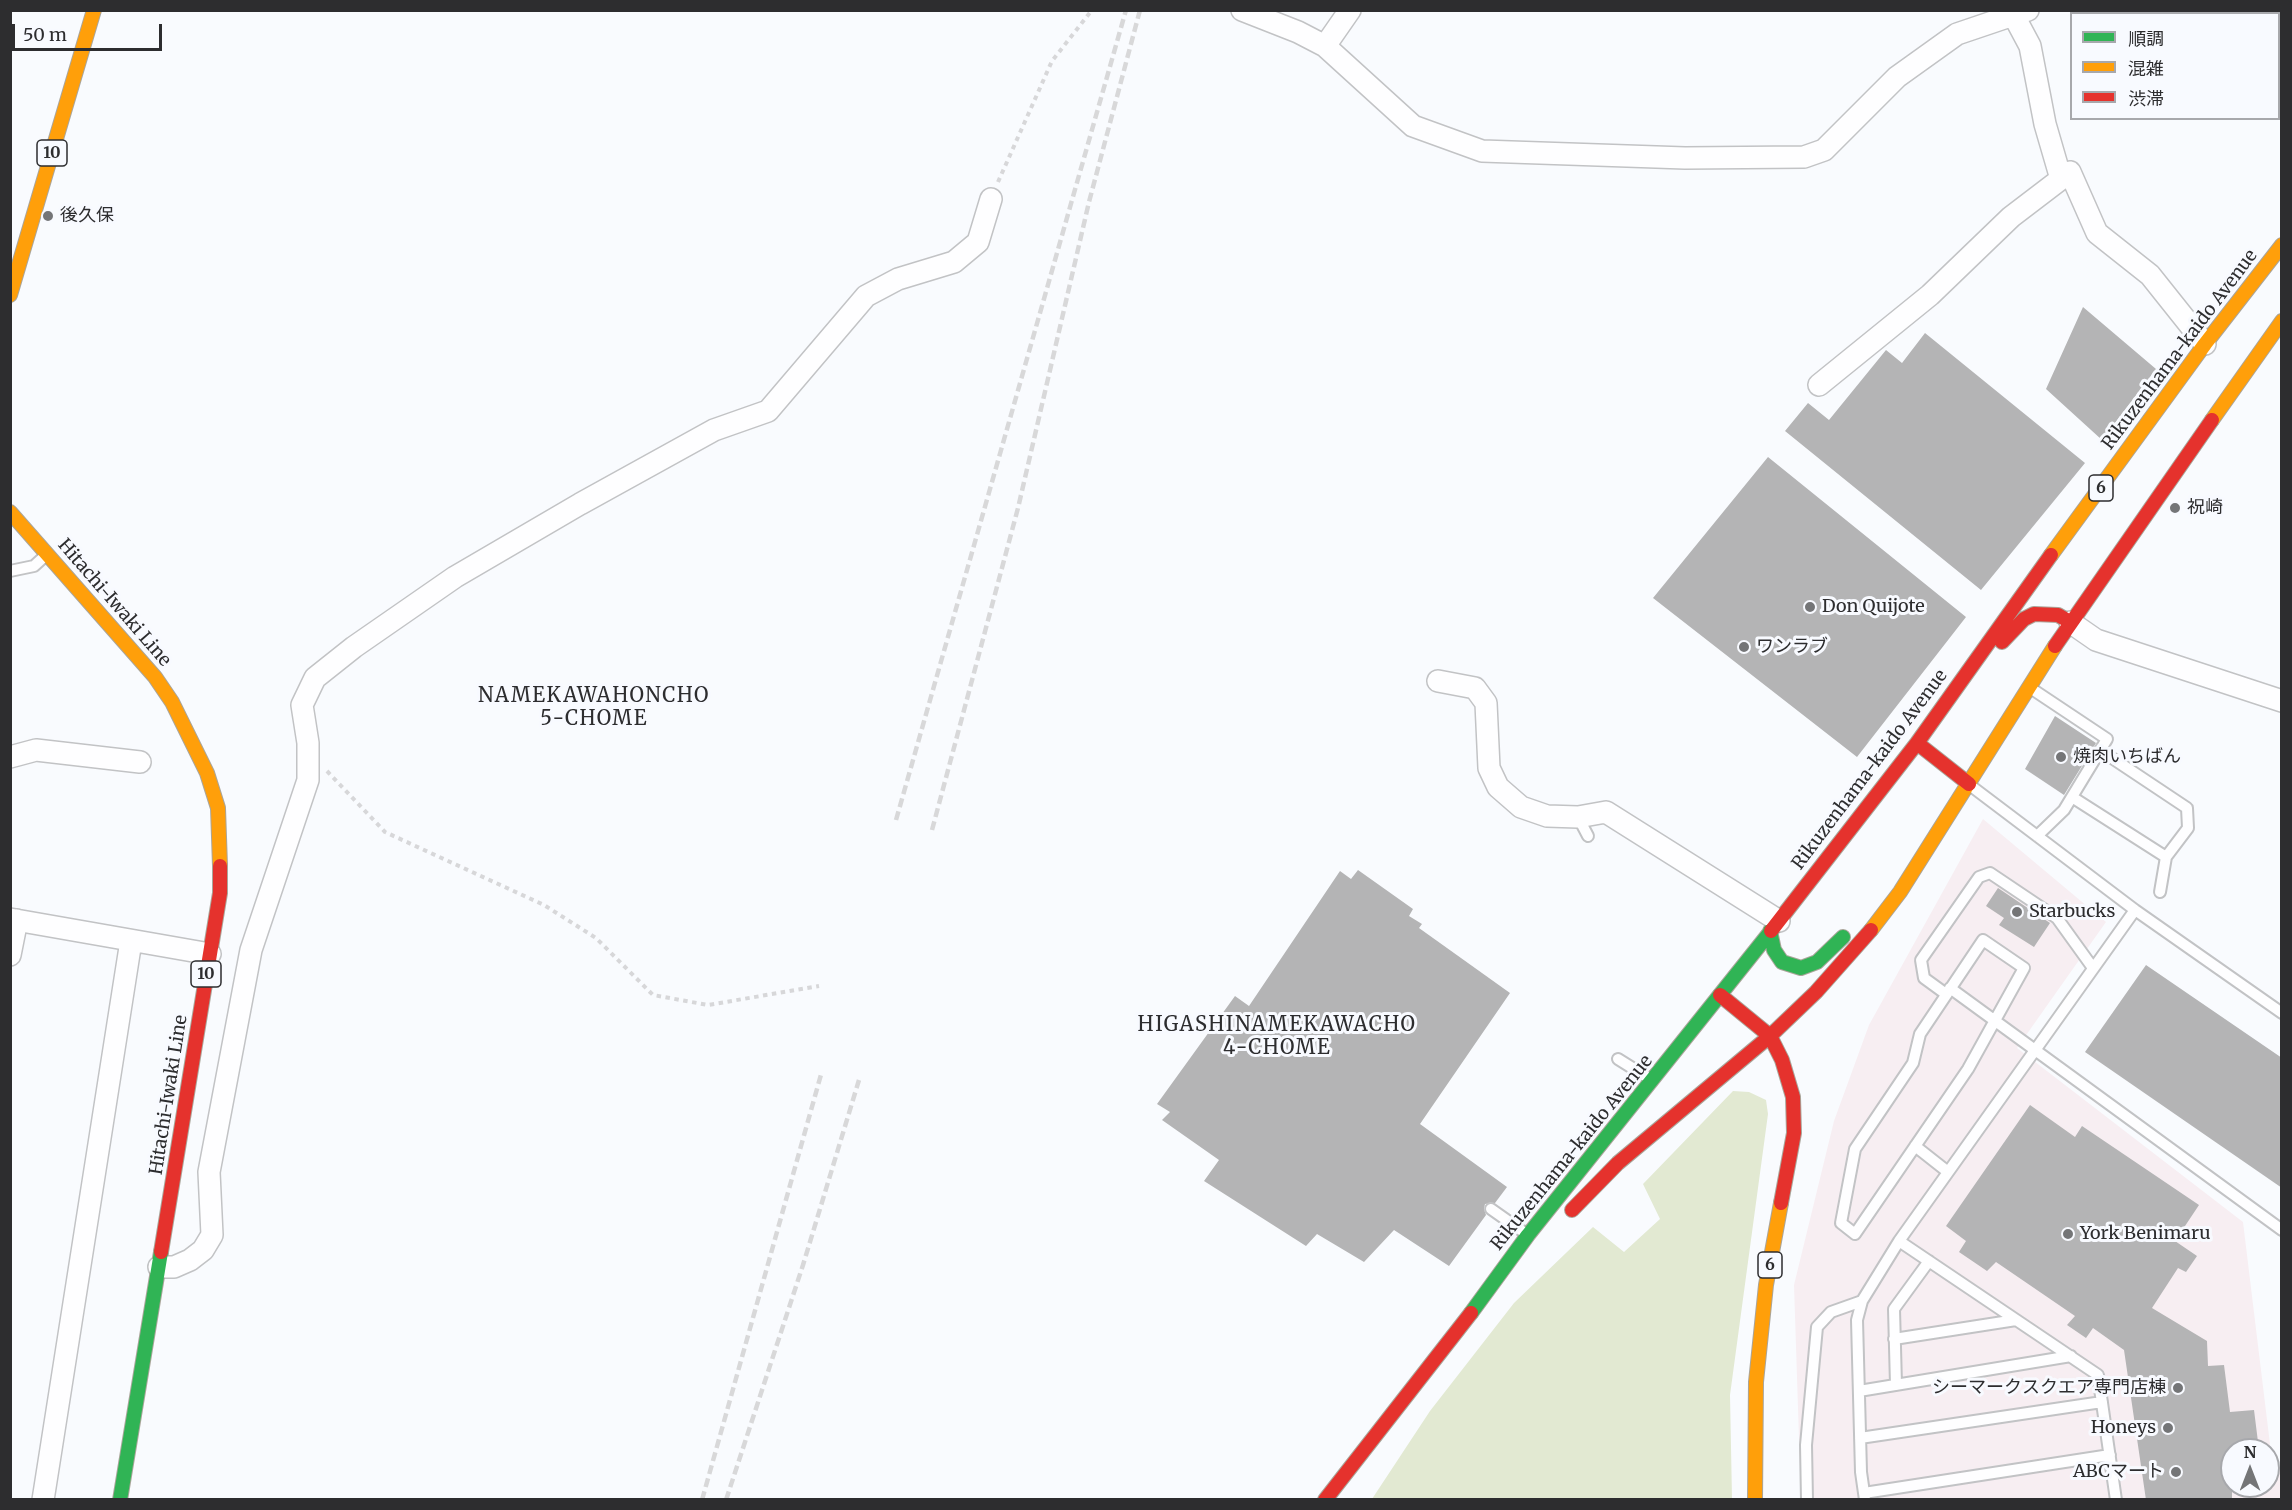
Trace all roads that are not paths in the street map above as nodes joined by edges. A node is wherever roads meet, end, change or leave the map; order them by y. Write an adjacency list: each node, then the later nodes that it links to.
1 (1242, 10): 5 (street)
2 (1350, 10): 5 (street)
3 (88, 12): 9 (main road, 10)
4 (2021, 13): 5 (street); 6 (street)
5 (1325, 46)
6 (2061, 179): 11 (street); 12 (street)
7 (991, 199): 57 (street)
8 (2282, 245): 11 (main road, Rikuzenhama-kaido Avenue / 6)
9 (10, 295)
10 (2282, 321): 16 (main road, Rikuzenhama-kaido Avenue)
11 (2205, 344): 18 (main road, Rikuzenhama-kaido Avenue / 6)
12 (1819, 385)
13 (10, 512): 14 (main road, Hitachi-Iwaki Line / 10)
14 (47, 554): 15 (lane); 37 (main road, Hitachi-Iwaki Line / 10)
15 (10, 571)
16 (2070, 622): 18 (main road); 19 (main road, Rikuzenhama-kaido Avenue); 20 (street)
17 (1438, 681): 34 (street)
18 (1956, 684): 21 (main road, Rikuzenhama-kaido Avenue / 6)
19 (2029, 687): 22 (lane); 25 (main road, Rikuzenhama-kaido Avenue)
20 (2282, 701)
21 (1917, 742): 25 (main road); 34 (main road, Rikuzenhama-kaido Avenue / 6)
22 (2100, 750): 26 (lane); 28 (lane)
23 (10, 758): 24 (street)
24 (140, 762)
25 (1969, 784): 27 (lane); 29 (main road, Rikuzenhama-kaido Avenue)
26 (2072, 796): 27 (lane); 28 (lane)
27 (2037, 836): 32 (lane)
28 (2166, 857): 30 (lane)
29 (1900, 892): 31 (main road); 44 (main road, Rikuzenhama-kaido Avenue)
30 (2160, 892)
31 (1868, 910)
32 (2135, 910): 39 (lane); 42 (lane)
33 (14, 920): 36 (street); 38 (street)
34 (1774, 926): 35 (main road); 41 (main road, Rikuzenhama-kaido Avenue / 6)
35 (1853, 926)
36 (131, 941): 37 (street); 69 (street)
37 (210, 954): 57 (main road, Hitachi-Iwaki Line / 10)
38 (10, 955)
39 (2093, 968): 40 (lane); 45 (lane)
40 (1948, 991): 43 (lane); 43 (lane); 48 (lane)
41 (1720, 995): 44 (main road, 6); 47 (main road, Rikuzenhama-kaido Avenue / 6)
42 (2282, 1012)
43 (1994, 1022): 45 (lane); 48 (lane)
44 (1770, 1036): 51 (main road, Rikuzenhama-kaido Avenue); 72 (main road, 6)
45 (2033, 1051): 49 (lane); 52 (lane)
46 (1618, 1059): 47 (lane)
47 (1653, 1081): 53 (main road, Rikuzenhama-kaido Avenue / 6)
48 (1915, 1146): 49 (lane)
49 (1948, 1172): 55 (lane)
50 (1491, 1209): 53 (lane)
51 (1562, 1220)
52 (2282, 1230)
53 (1528, 1235): 59 (main road, Rikuzenhama-kaido Avenue / 6)
54 (1546, 1236): 59 (main road, Rikuzenhama-kaido Avenue / 6)
55 (1899, 1241): 56 (lane); 58 (lane)
56 (1929, 1261): 60 (lane); 61 (lane)
57 (159, 1267): 70 (main road, Hitachi-Iwaki Line / 10)
58 (1862, 1301): 64 (lane); 73 (lane)
59 (1476, 1307): 71 (main road, Rikuzenhama-kaido Avenue / 6)
60 (2016, 1320): 61 (lane); 62 (lane)
61 (1894, 1338): 63 (lane)
62 (2071, 1356): 63 (lane); 65 (lane)
63 (1896, 1385): 64 (lane)
64 (1859, 1391): 66 (lane)
65 (2102, 1402): 66 (lane); 67 (lane)
66 (1860, 1438): 68 (lane)
67 (2110, 1455): 68 (lane); 74 (lane)
68 (1864, 1496)
69 (43, 1500)
70 (120, 1500)
71 (1325, 1500)
72 (1755, 1500)
73 (1807, 1500)
74 (2116, 1500)

